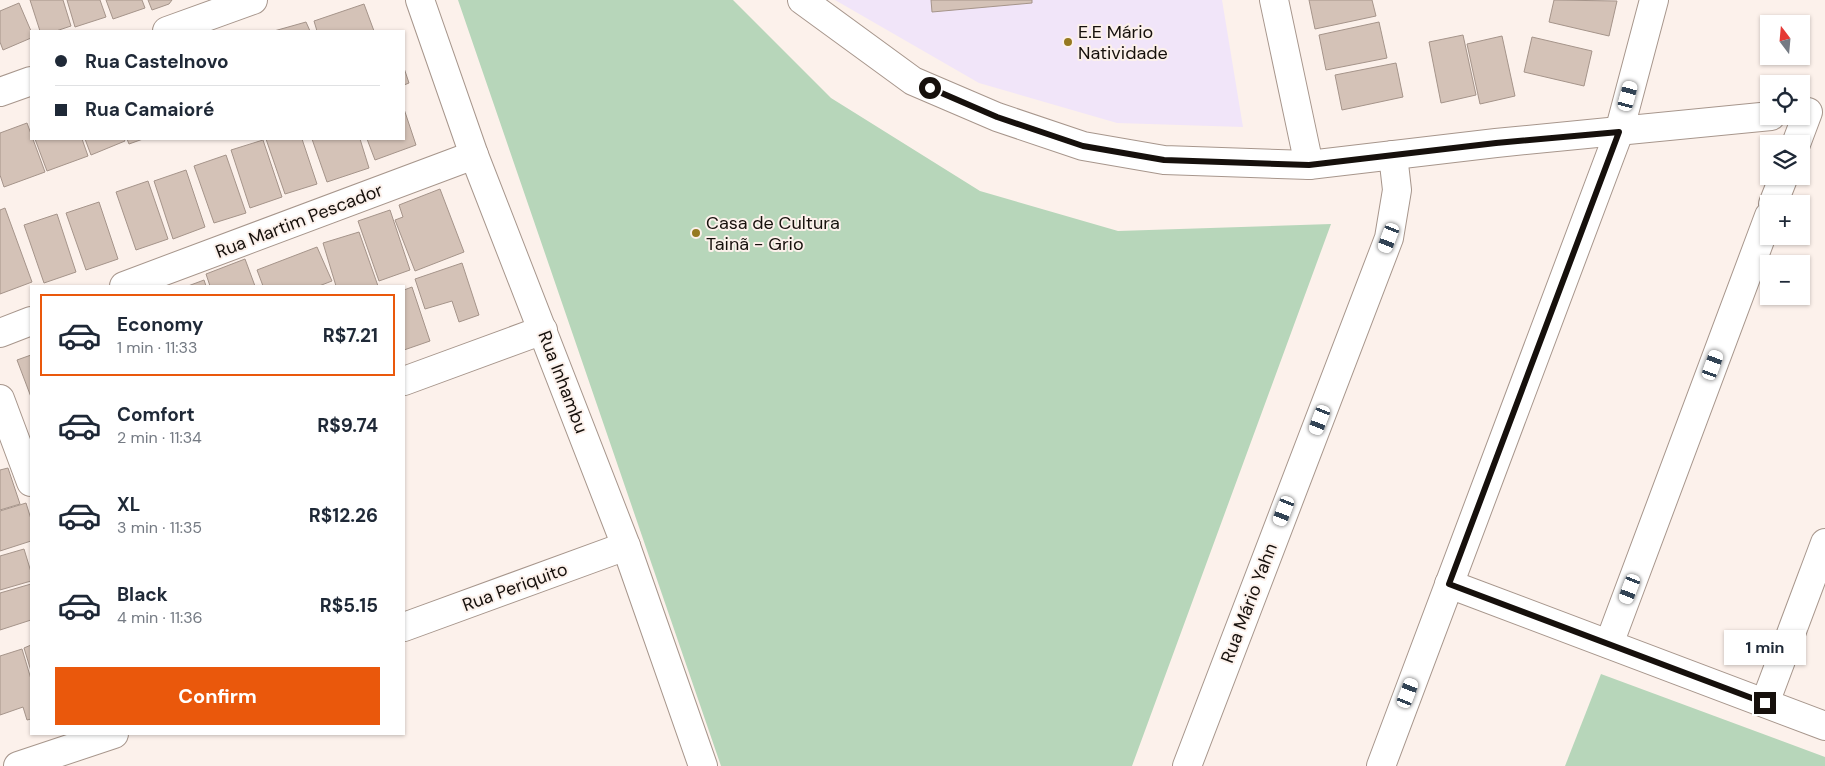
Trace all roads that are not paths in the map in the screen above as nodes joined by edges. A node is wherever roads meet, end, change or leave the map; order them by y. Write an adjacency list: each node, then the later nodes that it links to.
1 (253, 0): 6 (street)
2 (420, 0): 14 (street, Rua Inhambu)
3 (802, 0): 16 (street)
4 (1274, 0): 16 (street)
5 (1654, 0): 12 (street)
6 (220, 6): 7 (street)
7 (169, 30)
8 (30, 81): 9 (street)
9 (0, 92)
10 (1811, 112): 13 (street)
11 (1760, 117): 12 (street)
12 (1619, 132): 15 (street); 27 (street)
13 (1800, 135)
14 (474, 155): 18 (street, Rua Martim Pescador); 20 (street, Rua Inhambu)
15 (1393, 156): 16 (street); 35 (street, Rua Mário Yahn)
16 (1309, 165)
17 (1760, 240): 29 (street)
18 (127, 285)
19 (30, 321): 21 (street)
20 (543, 330): 22 (street); 25 (street, Rua Inhambu)
21 (0, 333)
22 (405, 381)
23 (0, 399): 24 (street)
24 (30, 479)
25 (626, 546): 28 (street, Rua Periquito); 34 (street, Rua Inhambu)
26 (1824, 546): 30 (street)
27 (1449, 584): 29 (street); 36 (street)
28 (405, 628)
29 (1609, 644): 30 (street)
30 (1765, 703): 31 (street)
31 (1825, 726)
32 (111, 735): 33 (street)
33 (18, 766)
34 (703, 766)
35 (1187, 766)
36 (1381, 766)

